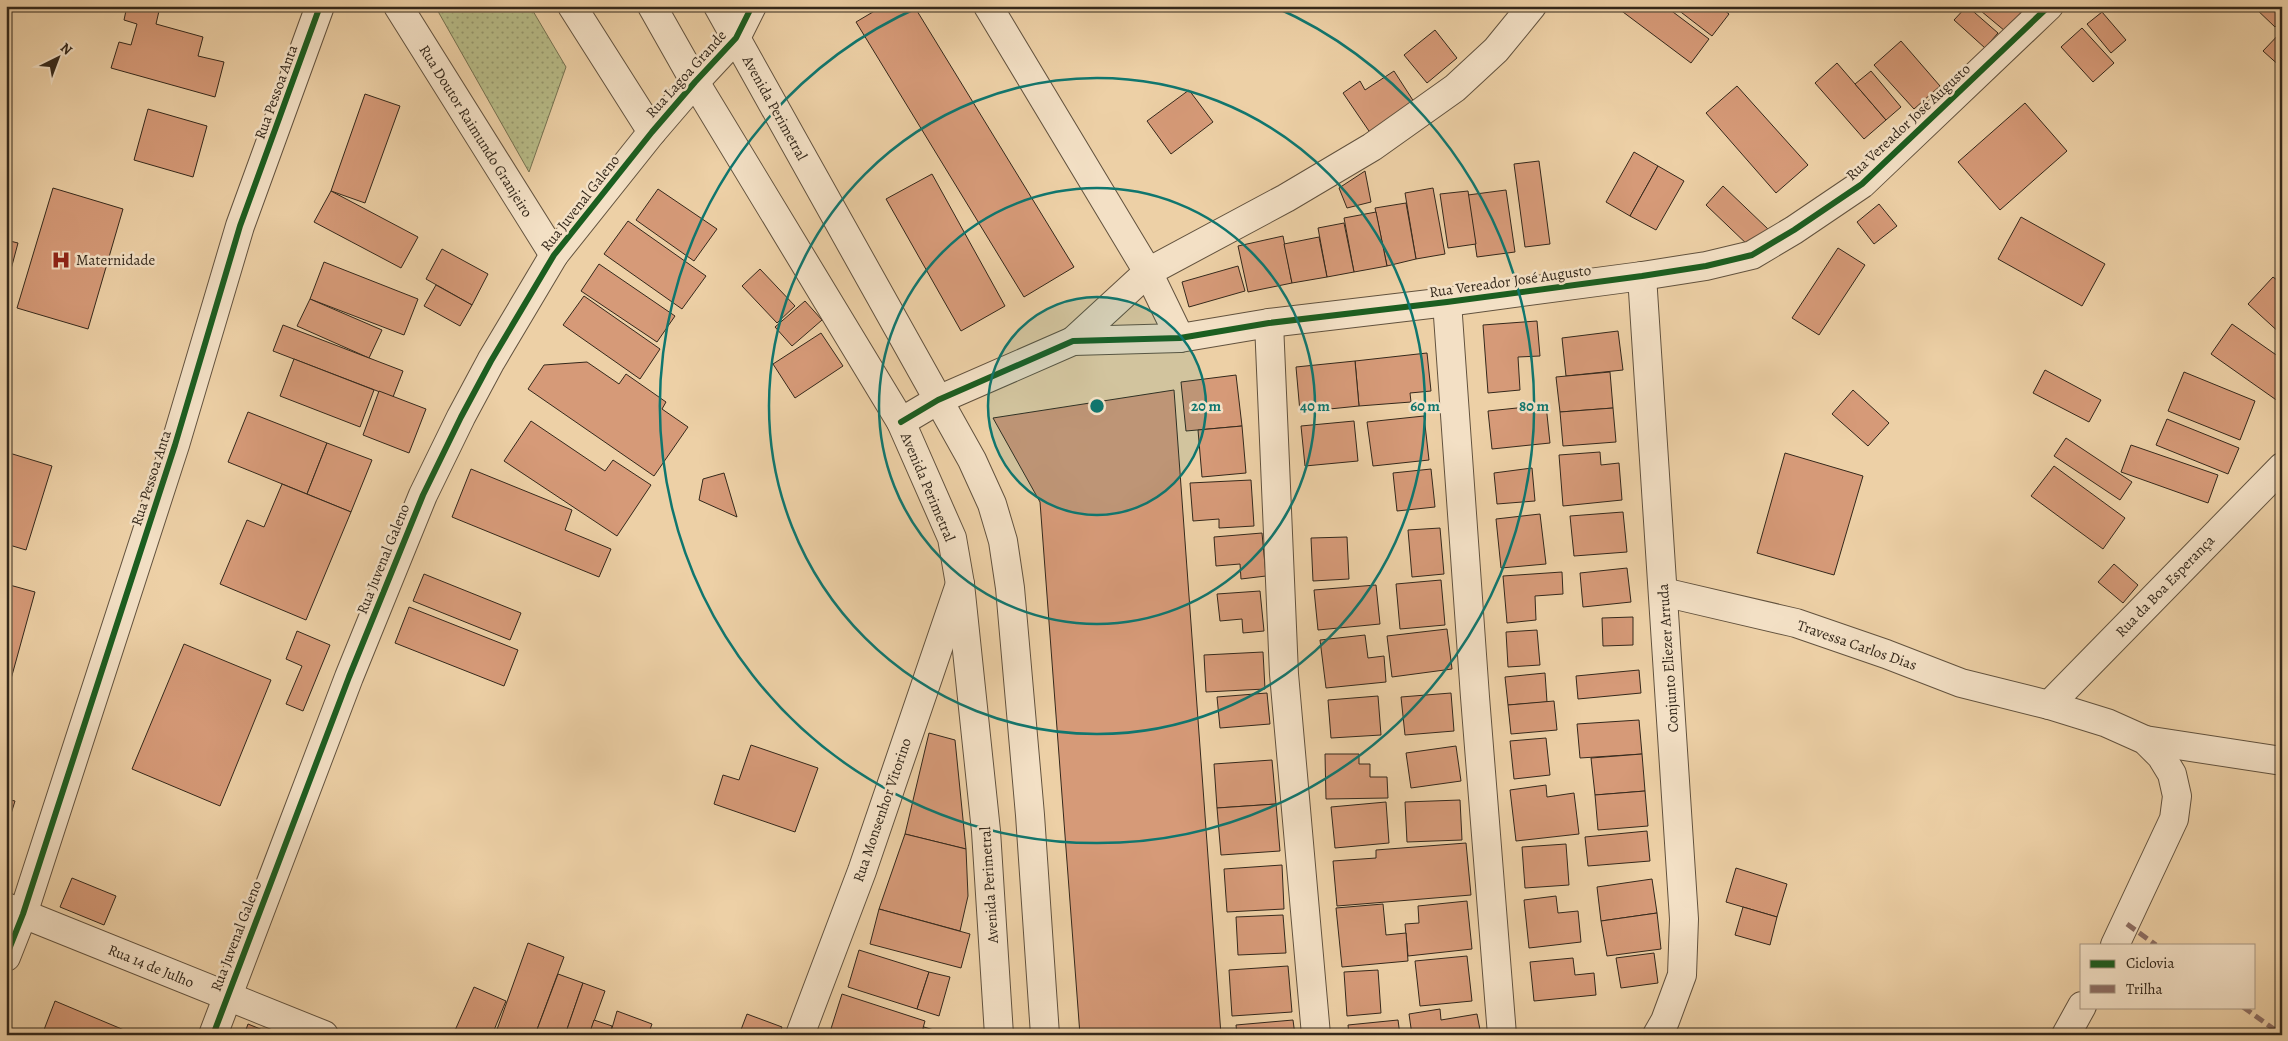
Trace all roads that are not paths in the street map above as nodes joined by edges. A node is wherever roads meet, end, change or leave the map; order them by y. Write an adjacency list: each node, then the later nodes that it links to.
1 (320, 6): 28 (street, Rua Pessoa Anta)
2 (398, 6): 13 (street, Rua Doutor Raimundo Granjeiro)
3 (572, 6): 12 (street)
4 (652, 6): 11 (street, Avenida Perimetral)
5 (718, 6): 10 (street, Avenida Perimetral)
6 (752, 6): 10 (street, Rua Lagoa Grande)
7 (988, 6): 14 (street)
8 (1532, 6): 14 (street)
9 (2049, 6): 15 (street, Rua Vereador José Augusto)
10 (736, 38): 11 (street, Rua Lagoa Grande); 20 (street, Avenida Perimetral)
11 (695, 82): 12 (street, Rua Lagoa Grande); 21 (street, Avenida Perimetral)
12 (652, 132): 13 (street, Rua Juvenal Galeno)
13 (554, 255): 31 (street, Rua Juvenal Galeno)
14 (1148, 272): 18 (street); 19 (street)
15 (1642, 276): 16 (street, Rua Vereador José Augusto); 24 (street, Conjunto Eliezer Arruda)
16 (1447, 302): 17 (street, Rua Vereador José Augusto); 39 (street)
17 (1269, 323): 18 (street, Rua Vereador José Augusto); 38 (street)
18 (1180, 338): 19 (street, Rua Vereador José Augusto)
19 (1073, 342): 20 (street, Rua Vereador José Augusto)
20 (938, 400): 21 (street, Rua Vereador José Augusto); 37 (street, Avenida Perimetral)
21 (901, 422): 23 (street, Avenida Perimetral)
22 (2282, 467): 25 (street, Rua da Boa Esperança)
23 (960, 584): 35 (street, Rua Monsenhor Vitorino); 36 (street, Avenida Perimetral)
24 (1664, 592): 25 (street, Travessa Carlos Dias); 40 (street, Conjunto Eliezer Arruda)
25 (2049, 705): 26 (street, Travessa Carlos Dias)
26 (2145, 740): 27 (street); 29 (street)
27 (2282, 762)
28 (15, 910): 30 (street, Rua Pessoa Anta); 31 (street, Rua 14 de Julho)
29 (2115, 944)
30 (6, 957)
31 (226, 996): 33 (street, Rua Juvenal Galeno); 34 (street, Rua 14 de Julho)
32 (2081, 1008): 41 (street)
33 (213, 1035)
34 (324, 1035)
35 (800, 1035)
36 (999, 1035)
37 (1045, 1035)
38 (1316, 1035)
39 (1502, 1035)
40 (1657, 1035)
41 (2066, 1035)

